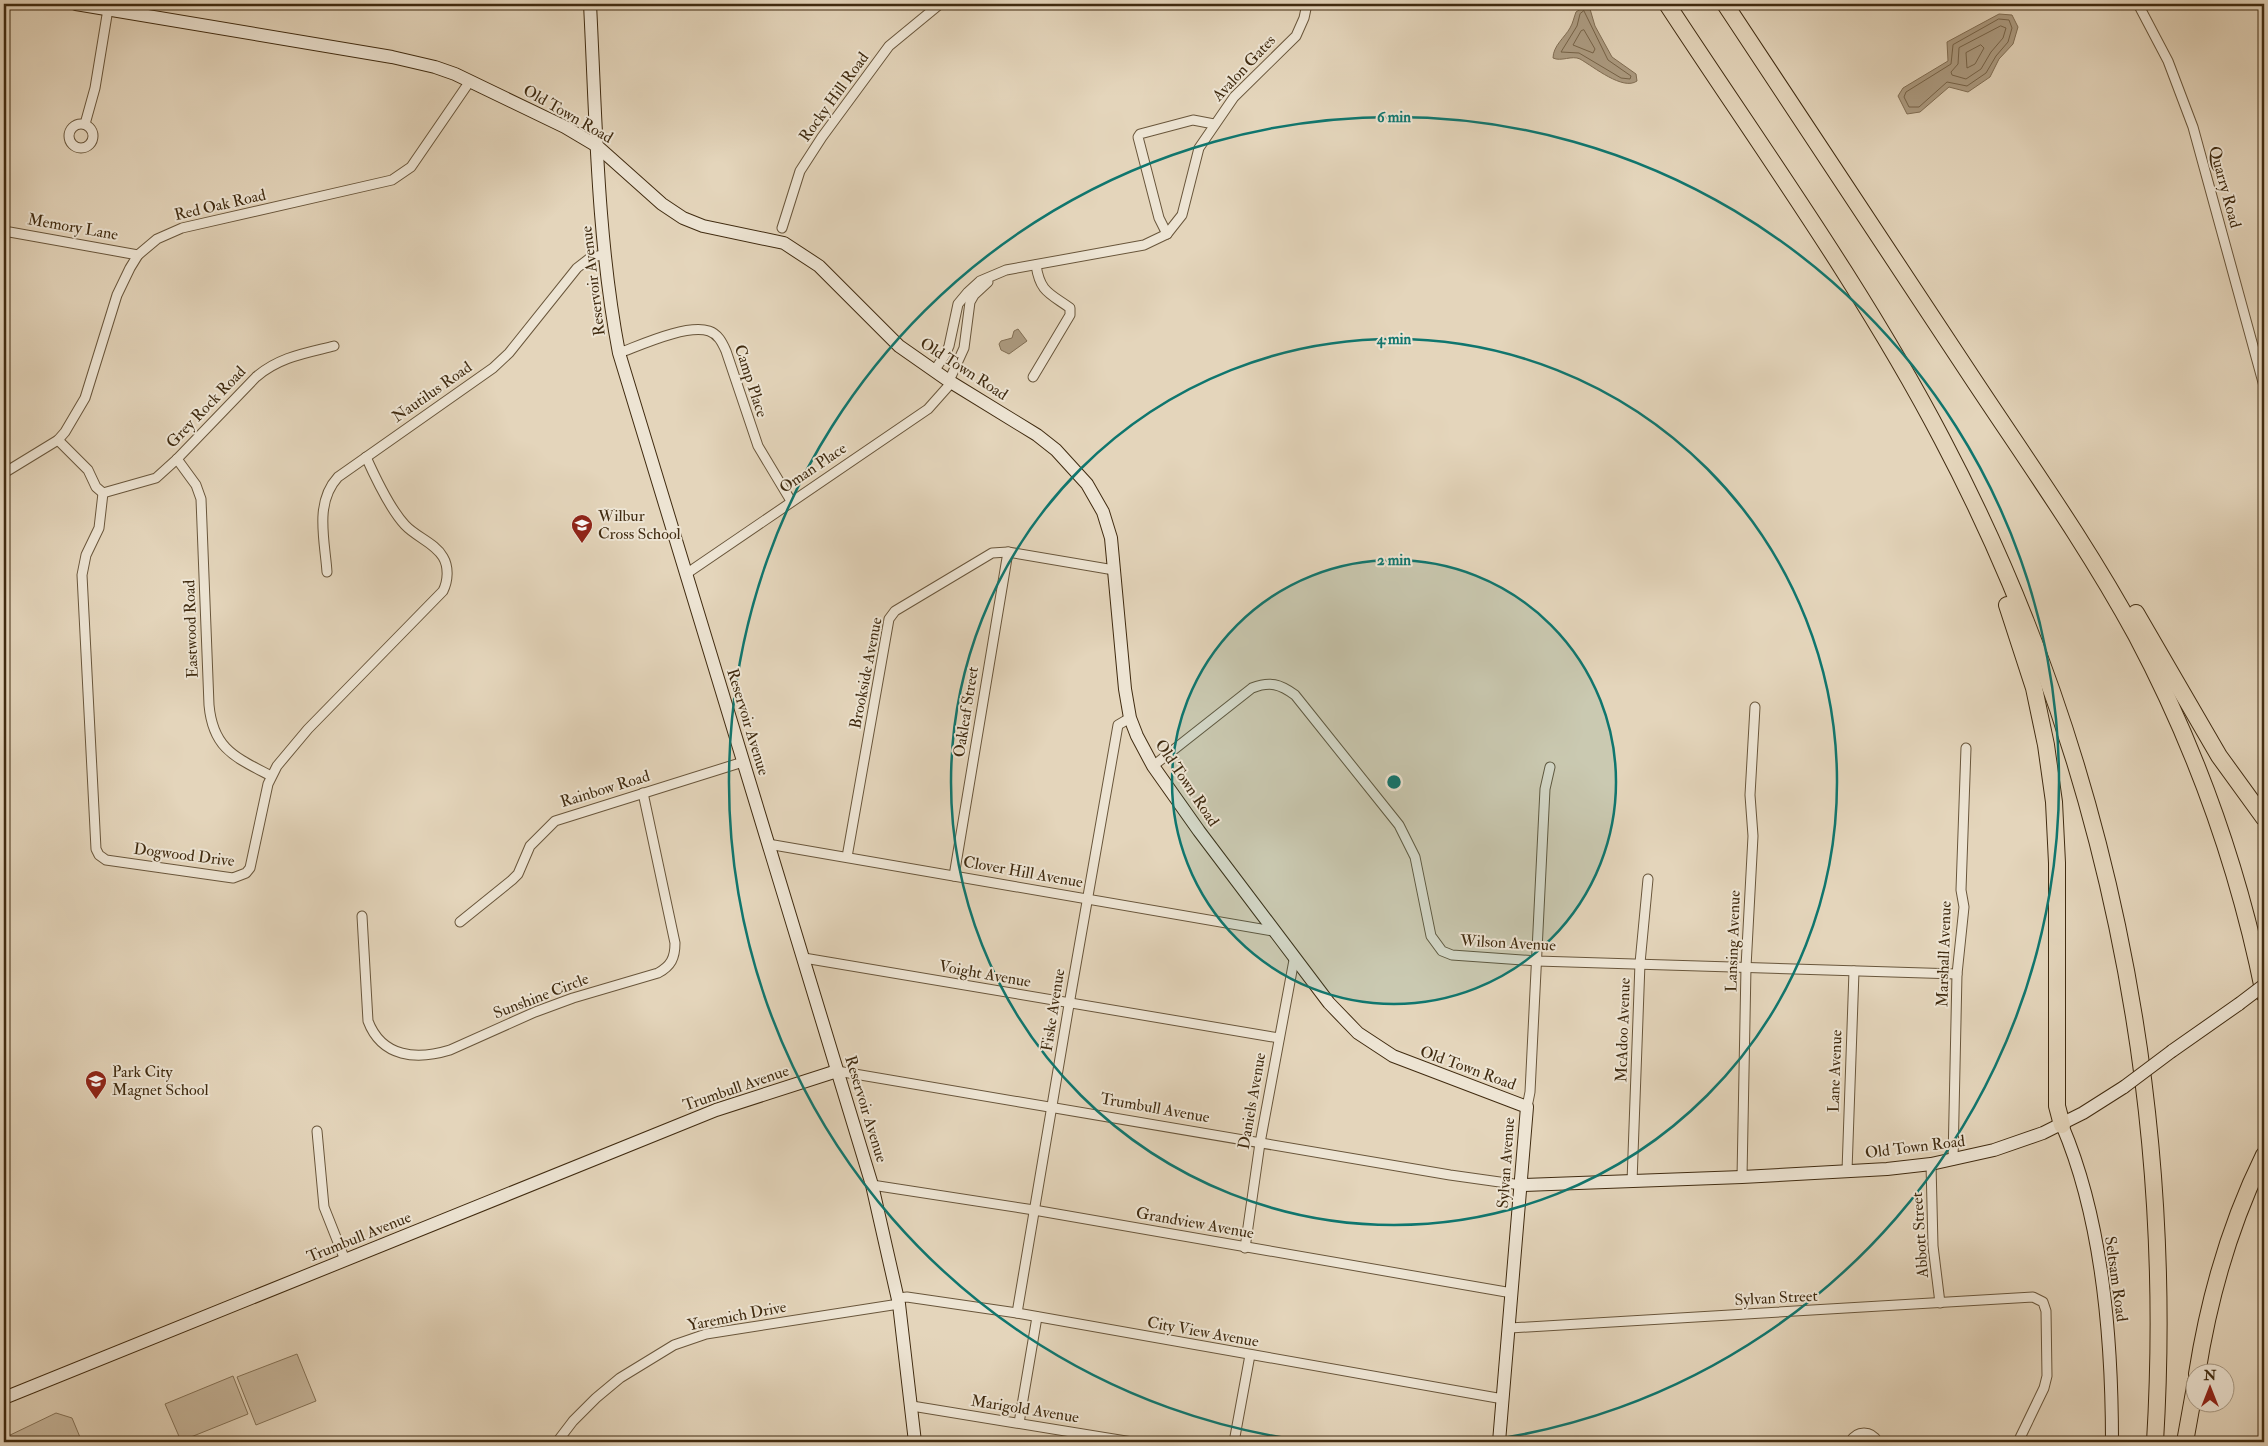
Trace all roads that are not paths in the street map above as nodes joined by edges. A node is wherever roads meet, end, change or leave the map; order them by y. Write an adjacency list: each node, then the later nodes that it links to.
1 (76, 4): 8 (main road, Old Town Road)
2 (590, 4): 12 (main road, Reservoir Avenue)
3 (940, 4): 13 (street, Rocky Hill Road)
4 (1307, 4): 11 (street, Avalon Gates)
5 (1667, 4): 27 (highway)
6 (1725, 4): 32 (highway)
7 (2138, 4): 25 (street, Quarry Road)
8 (108, 9): 9 (main road, Old Town Road); 10 (street)
9 (470, 81): 12 (main road, Old Town Road); 17 (street, Red Oak Road)
10 (85, 124)
11 (1214, 124): 15 (street, Avalon Gates); 15 (street, Avalon Gates)
12 (597, 146): 16 (main road, Reservoir Avenue); 22 (main road, Old Town Road)
13 (782, 228)
14 (4, 231): 17 (street, Memory Lane)
15 (1167, 234): 18 (street, Avalon Gates)
16 (605, 254): 21 (main road, Reservoir Avenue); 28 (street, Nautilus Road)
17 (138, 255): 26 (street, Red Oak Road)
18 (1036, 265): 19 (street, Avalon Gates); 23 (street)
19 (1022, 268): 22 (street, Avalon Gates); 24 (street, Avalon Gates)
20 (334, 346): 29 (street, Grey Rock Road)
21 (619, 352): 33 (street, Camp Place); 37 (main road, Reservoir Avenue)
22 (934, 370): 24 (main road, Old Town Road)
23 (1033, 377)
24 (951, 381): 33 (street, Oman Place); 35 (main road, Old Town Road)
25 (2264, 386)
26 (58, 440): 30 (street, Red Oak Road); 31 (street)
27 (1942, 440): 69 (highway); 105 (highway)
28 (366, 458): 36 (street, Nautilus Road); 44 (street, Dogwood Drive)
29 (177, 459): 31 (street, Grey Rock Road); 44 (street, Eastwood Road)
30 (4, 473)
31 (102, 493): 44 (street, Dogwood Drive)
32 (2052, 499): 46 (highway); 63 (highway)
33 (791, 502): 37 (street, Oman Place)
34 (1008, 552): 35 (street, Brookside Avenue); 48 (street, Brookside Avenue); 49 (street, Oakleaf Street)
35 (1114, 570): 39 (main road, Old Town Road)
36 (327, 572)
37 (686, 574): 41 (main road, Reservoir Avenue)
38 (1755, 707): 59 (street, Lansing Avenue)
39 (1130, 718): 42 (main road, Old Town Road); 51 (street, Fiske Avenue)
40 (1966, 748): 61 (street, Marshall Avenue)
41 (743, 762): 45 (street, Rainbow Road); 47 (main road, Reservoir Avenue)
42 (1153, 766): 54 (main road, Old Town Road); 57 (street, Wilson Avenue)
43 (1550, 767): 57 (street, Sylvan Avenue)
44 (271, 776)
45 (644, 793): 52 (street, Sunshine Circle); 53 (street, Rainbow Road)
46 (2264, 818)
47 (768, 844): 48 (street, Clover Hill Avenue); 55 (main road, Reservoir Avenue)
48 (848, 857): 49 (street, Clover Hill Avenue)
49 (954, 876): 51 (street, Clover Hill Avenue)
50 (1648, 879): 58 (street, McAdoo Avenue)
51 (1089, 898): 54 (street, Clover Hill Avenue); 64 (street, Fiske Avenue)
52 (362, 916)
53 (460, 922)
54 (1273, 931): 56 (main road, Old Town Road)
55 (804, 958): 64 (street, Voight Avenue); 66 (main road, Reservoir Avenue)
56 (1294, 960): 65 (street, Daniels Avenue); 68 (main road, Old Town Road)
57 (1536, 961): 58 (street, Wilson Avenue); 68 (street, Sylvan Avenue)
58 (1640, 963): 59 (street, Wilson Avenue); 77 (street, McAdoo Avenue)
59 (1746, 967): 60 (street, Wilson Avenue); 76 (street, Lansing Avenue)
60 (1854, 971): 61 (street, Wilson Avenue); 75 (street, Lane Avenue)
61 (1957, 974): 73 (street, Marshall Avenue)
62 (2264, 985): 69 (main road, Old Town Road, bridge)
63 (2264, 994)
64 (1069, 1004): 65 (street, Voight Avenue); 67 (street, Fiske Avenue)
65 (1279, 1038): 71 (street, Daniels Avenue)
66 (838, 1071): 67 (street, Trumbull Avenue); 78 (main road, Reservoir Avenue); 82 (main road, Trumbull Avenue)
67 (1053, 1106): 71 (street, Trumbull Avenue); 80 (street, Fiske Avenue)
68 (1527, 1107): 79 (main road, Sylvan Avenue)
69 (2062, 1125): 73 (main road, Old Town Road); 104 (main road, Seltsam Road)
70 (317, 1131): 82 (street)
71 (1260, 1143): 79 (street, Trumbull Avenue); 81 (street, Daniels Avenue)
72 (2262, 1158): 90 (highway)
73 (1954, 1160): 74 (main road, Old Town Road)
74 (1931, 1164): 75 (main road, Old Town Road); 85 (street, Abbott Street)
75 (1847, 1171): 76 (main road, Old Town Road)
76 (1742, 1177): 77 (main road, Old Town Road)
77 (1632, 1182): 79 (main road, Old Town Road)
78 (872, 1185): 80 (street, Grandview Avenue); 84 (main road, Reservoir Avenue)
79 (1521, 1185): 83 (main road, Sylvan Avenue)
80 (1034, 1210): 81 (street, Grandview Avenue); 86 (street, Fiske Avenue)
81 (1245, 1248): 83 (street, Grandview Avenue)
82 (345, 1260): 91 (main road, Trumbull Avenue)
83 (1512, 1293): 88 (main road, Sylvan Avenue)
84 (899, 1301): 86 (street, City View Avenue); 93 (main road, Reservoir Avenue); 96 (street, Yaremich Drive)
85 (1940, 1303): 88 (street, Sylvan Street); 103 (street, Sylvan Street)
86 (1018, 1313): 87 (street, City View Avenue)
87 (1037, 1317): 89 (street, City View Avenue); 95 (street)
88 (1510, 1328): 92 (main road, Sylvan Avenue)
89 (1250, 1355): 92 (street, City View Avenue); 99 (street)
90 (2199, 1364)
91 (4, 1398)
92 (1503, 1399): 100 (main road, Sylvan Avenue)
93 (912, 1406): 95 (street, Marigold Avenue); 97 (main road, Reservoir Avenue)
94 (2190, 1414): 106 (highway)
95 (1019, 1423): 98 (street, Marigold Avenue)
96 (557, 1442)
97 (915, 1442)
98 (1132, 1442)
99 (1234, 1442)
100 (1499, 1442)
101 (1850, 1442): 102 (street)
102 (1878, 1442)
103 (2018, 1442)
104 (2112, 1442)
105 (2155, 1442)
106 (2185, 1442)

